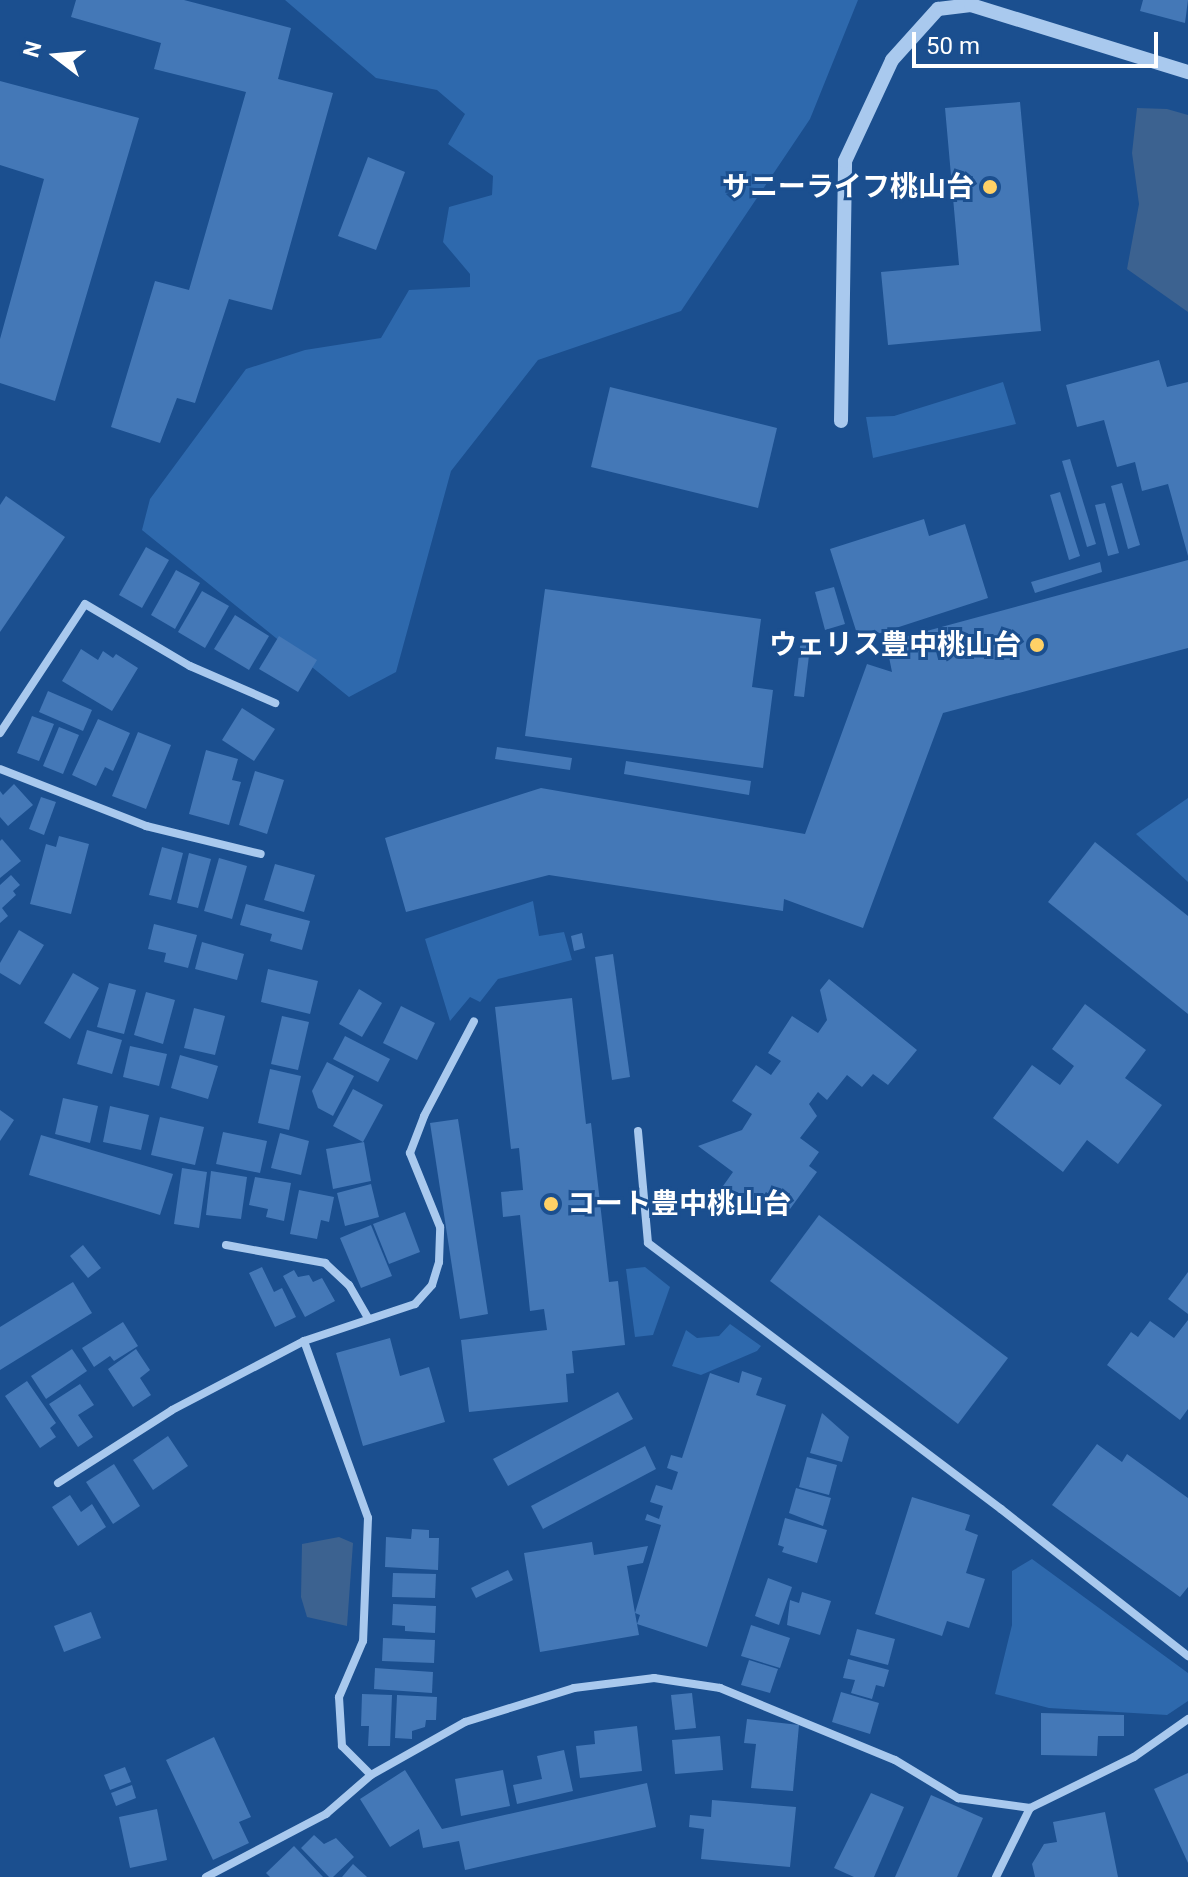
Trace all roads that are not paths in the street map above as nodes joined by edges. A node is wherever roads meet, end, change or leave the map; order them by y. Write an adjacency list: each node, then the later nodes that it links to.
1 (968, 3): 2 (street); 3 (street)
2 (1188, 72)
3 (841, 421)
4 (275, 703): 5 (street)
5 (0, 733)
6 (0, 769): 7 (street)
7 (261, 854)
8 (474, 1021): 11 (street)
9 (638, 1131): 14 (street)
10 (226, 1245): 11 (street)
11 (368, 1318): 12 (street)
12 (304, 1341): 13 (street); 16 (street)
13 (58, 1483)
14 (1186, 1651)
15 (1188, 1719): 17 (street)
16 (371, 1775): 17 (street); 18 (street)
17 (1030, 1808): 19 (street)
18 (206, 1877)
19 (996, 1877)

